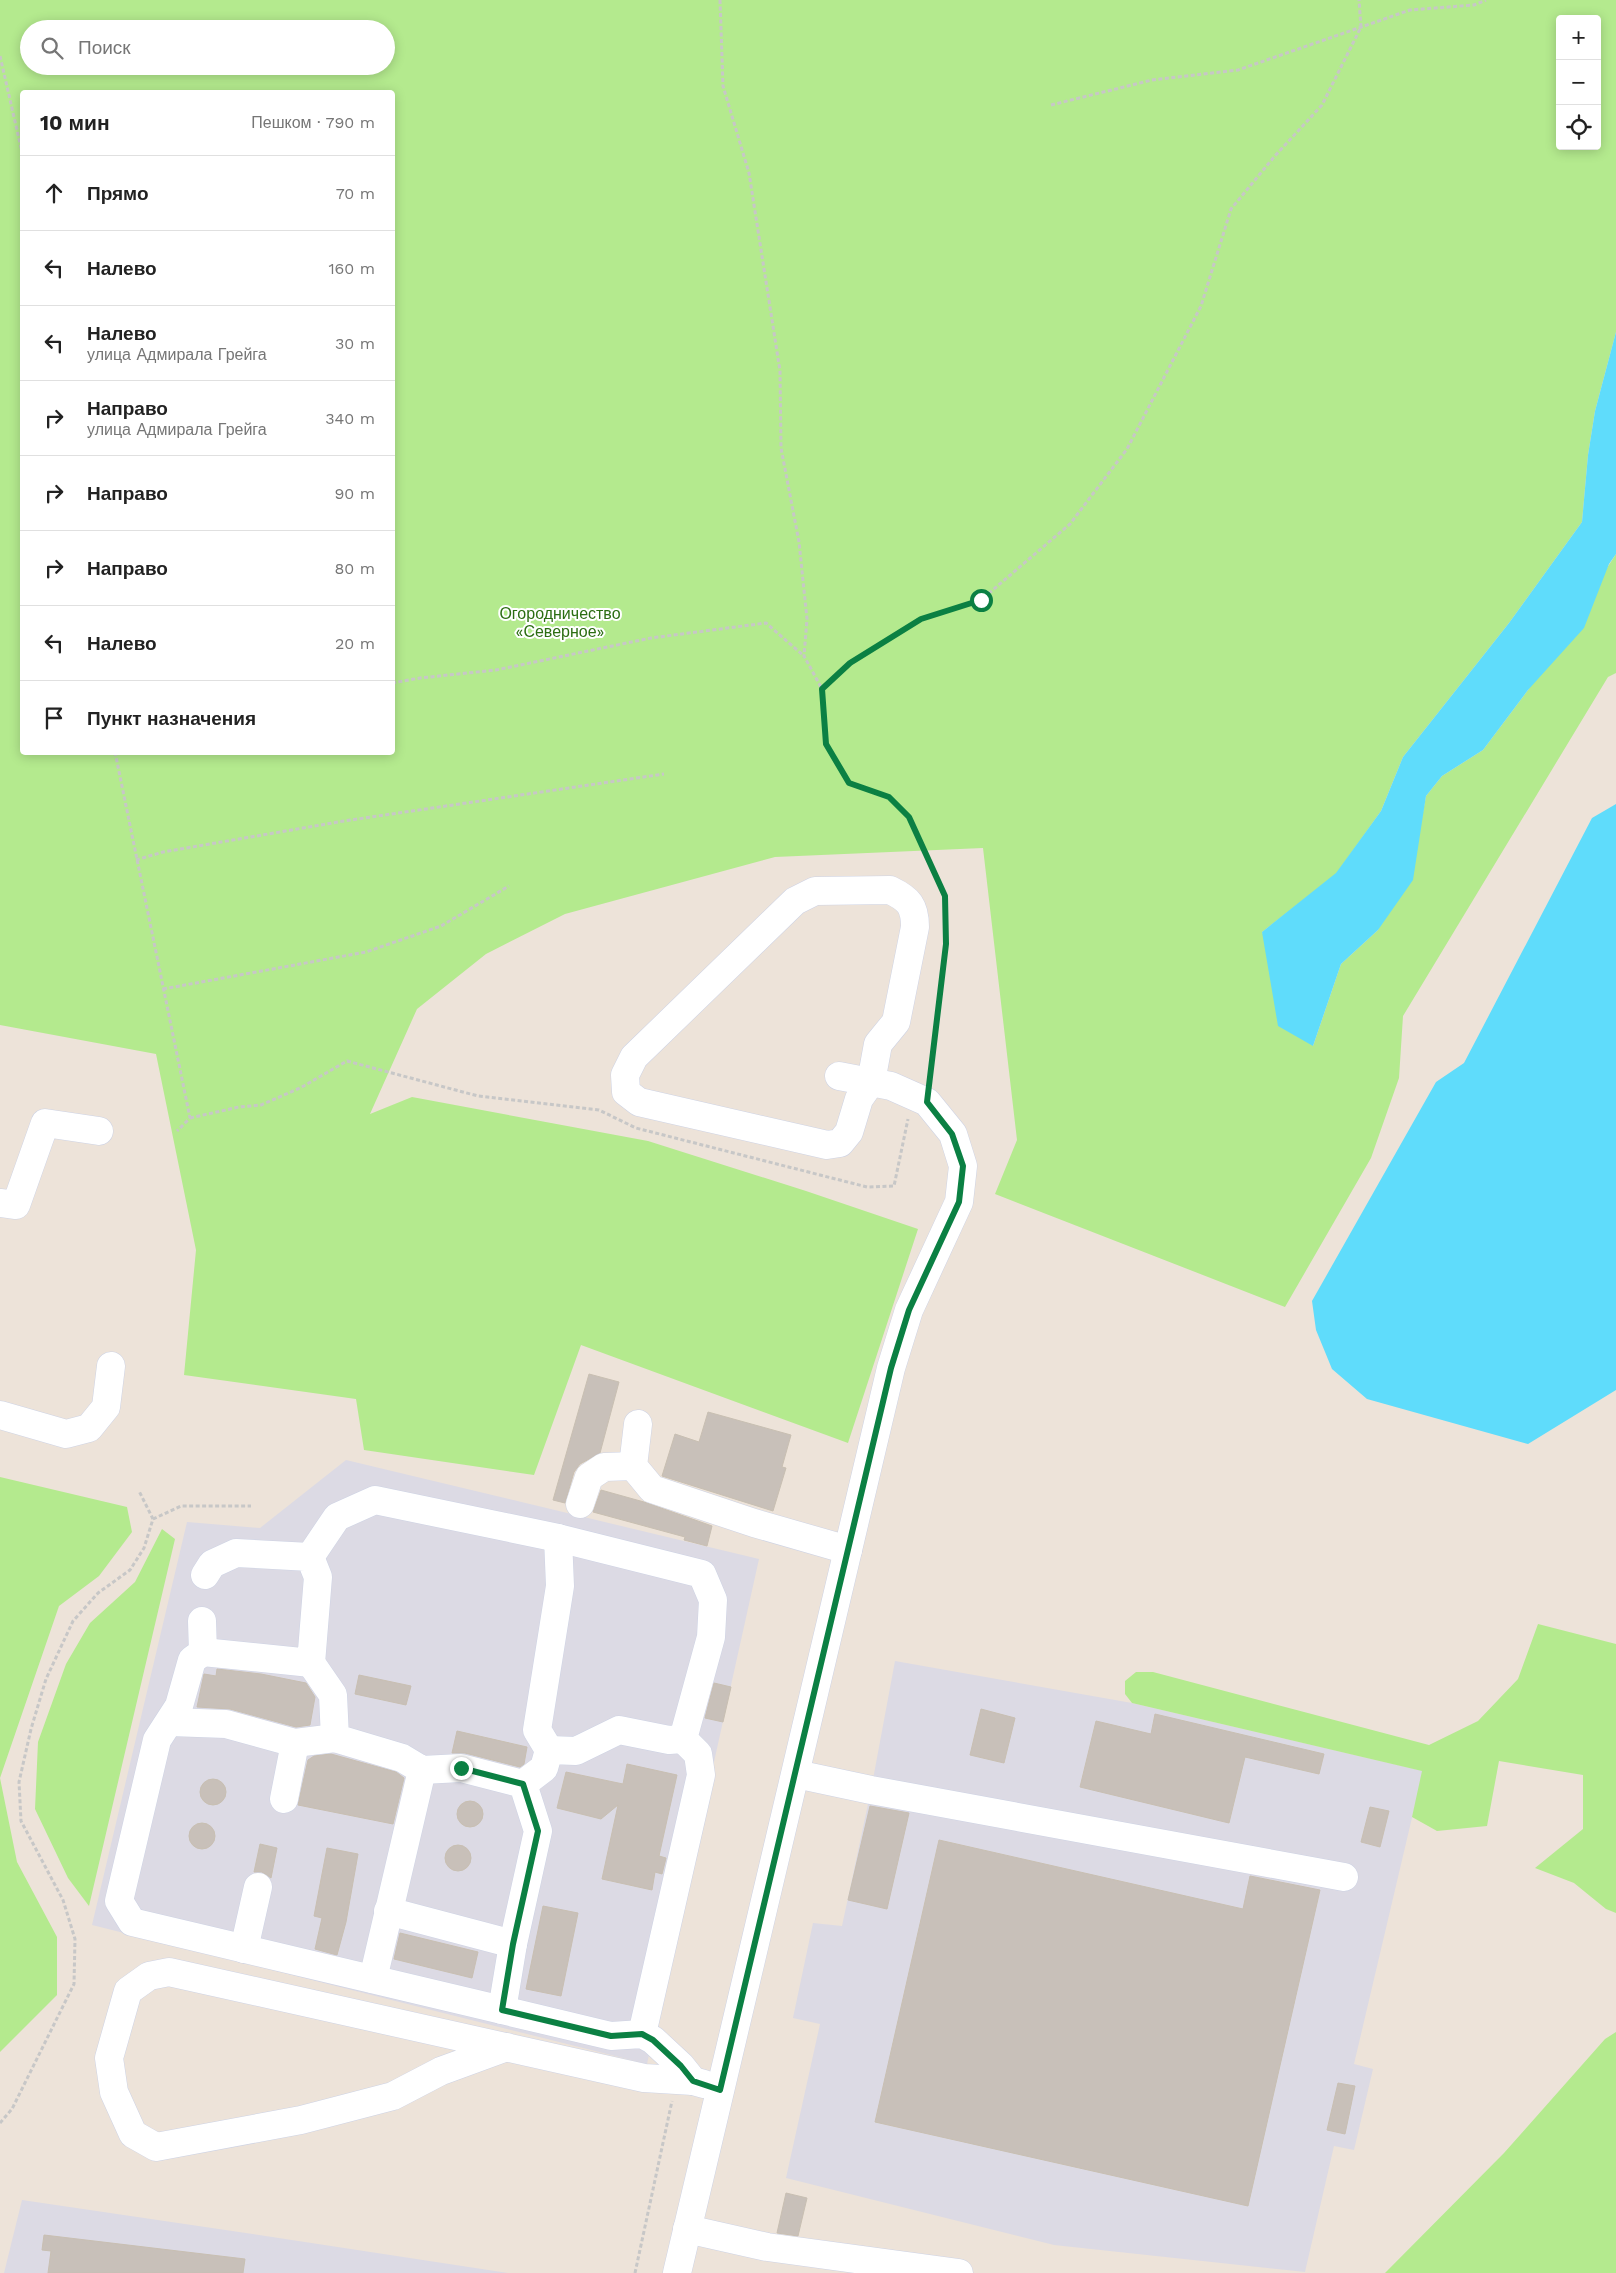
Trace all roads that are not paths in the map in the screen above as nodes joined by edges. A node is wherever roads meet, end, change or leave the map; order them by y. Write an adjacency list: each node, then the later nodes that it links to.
1 (839, 1076): 2 (street)
2 (900, 1091): 2 (street); 11 (street)
3 (99, 1131): 4 (street)
4 (0, 1203)
5 (111, 1366): 6 (street)
6 (0, 1414)
7 (638, 1424): 8 (street)
8 (633, 1466): 9 (street); 11 (street)
9 (580, 1504)
10 (558, 1538): 12 (street); 19 (street); 21 (street)
11 (848, 1550): 23 (street)
12 (310, 1557): 13 (street); 16 (street)
13 (205, 1575)
14 (202, 1621): 15 (street)
15 (203, 1652): 16 (street); 17 (street)
16 (311, 1663): 18 (street)
17 (170, 1722): 20 (street); 30 (street)
18 (335, 1738): 20 (street); 22 (street)
19 (683, 1739): 21 (street); 33 (street)
20 (295, 1743): 25 (street)
21 (549, 1750): 24 (street)
22 (422, 1770): 24 (street); 28 (street)
23 (796, 1774): 26 (street); 36 (street)
24 (523, 1784): 29 (street)
25 (284, 1800)
26 (1344, 1876)
27 (258, 1887): 30 (street)
28 (388, 1911): 29 (street); 31 (street)
29 (513, 1944): 32 (street)
30 (244, 1949): 31 (street)
31 (373, 1979): 32 (street)
32 (502, 2010): 33 (street)
33 (642, 2034): 35 (street)
34 (507, 2047): 34 (street); 35 (street)
35 (685, 2081): 36 (street)
36 (720, 2090): 37 (street)
37 (687, 2228): 38 (street); 39 (street)
38 (677, 2273)
39 (959, 2273)

